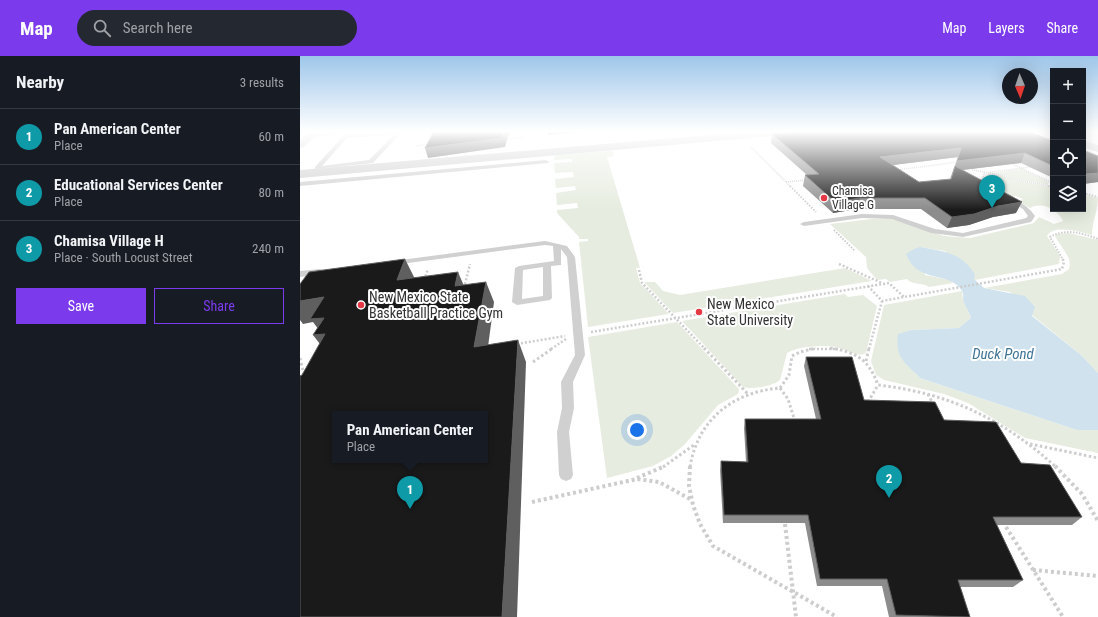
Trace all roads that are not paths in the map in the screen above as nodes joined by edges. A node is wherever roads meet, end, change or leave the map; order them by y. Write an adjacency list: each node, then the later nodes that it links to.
1 (326, 157): 2 (lane)
2 (376, 157)
3 (494, 157): 5 (street)
4 (546, 162): 6 (lane)
5 (300, 174)
6 (300, 184)
7 (1006, 197): 8 (lane)
8 (804, 224)
9 (557, 245): 10 (lane); 11 (lane); 14 (lane)
10 (382, 264)
11 (547, 264): 11 (lane)
12 (326, 271): 13 (lane)
13 (300, 274)
14 (566, 475)

